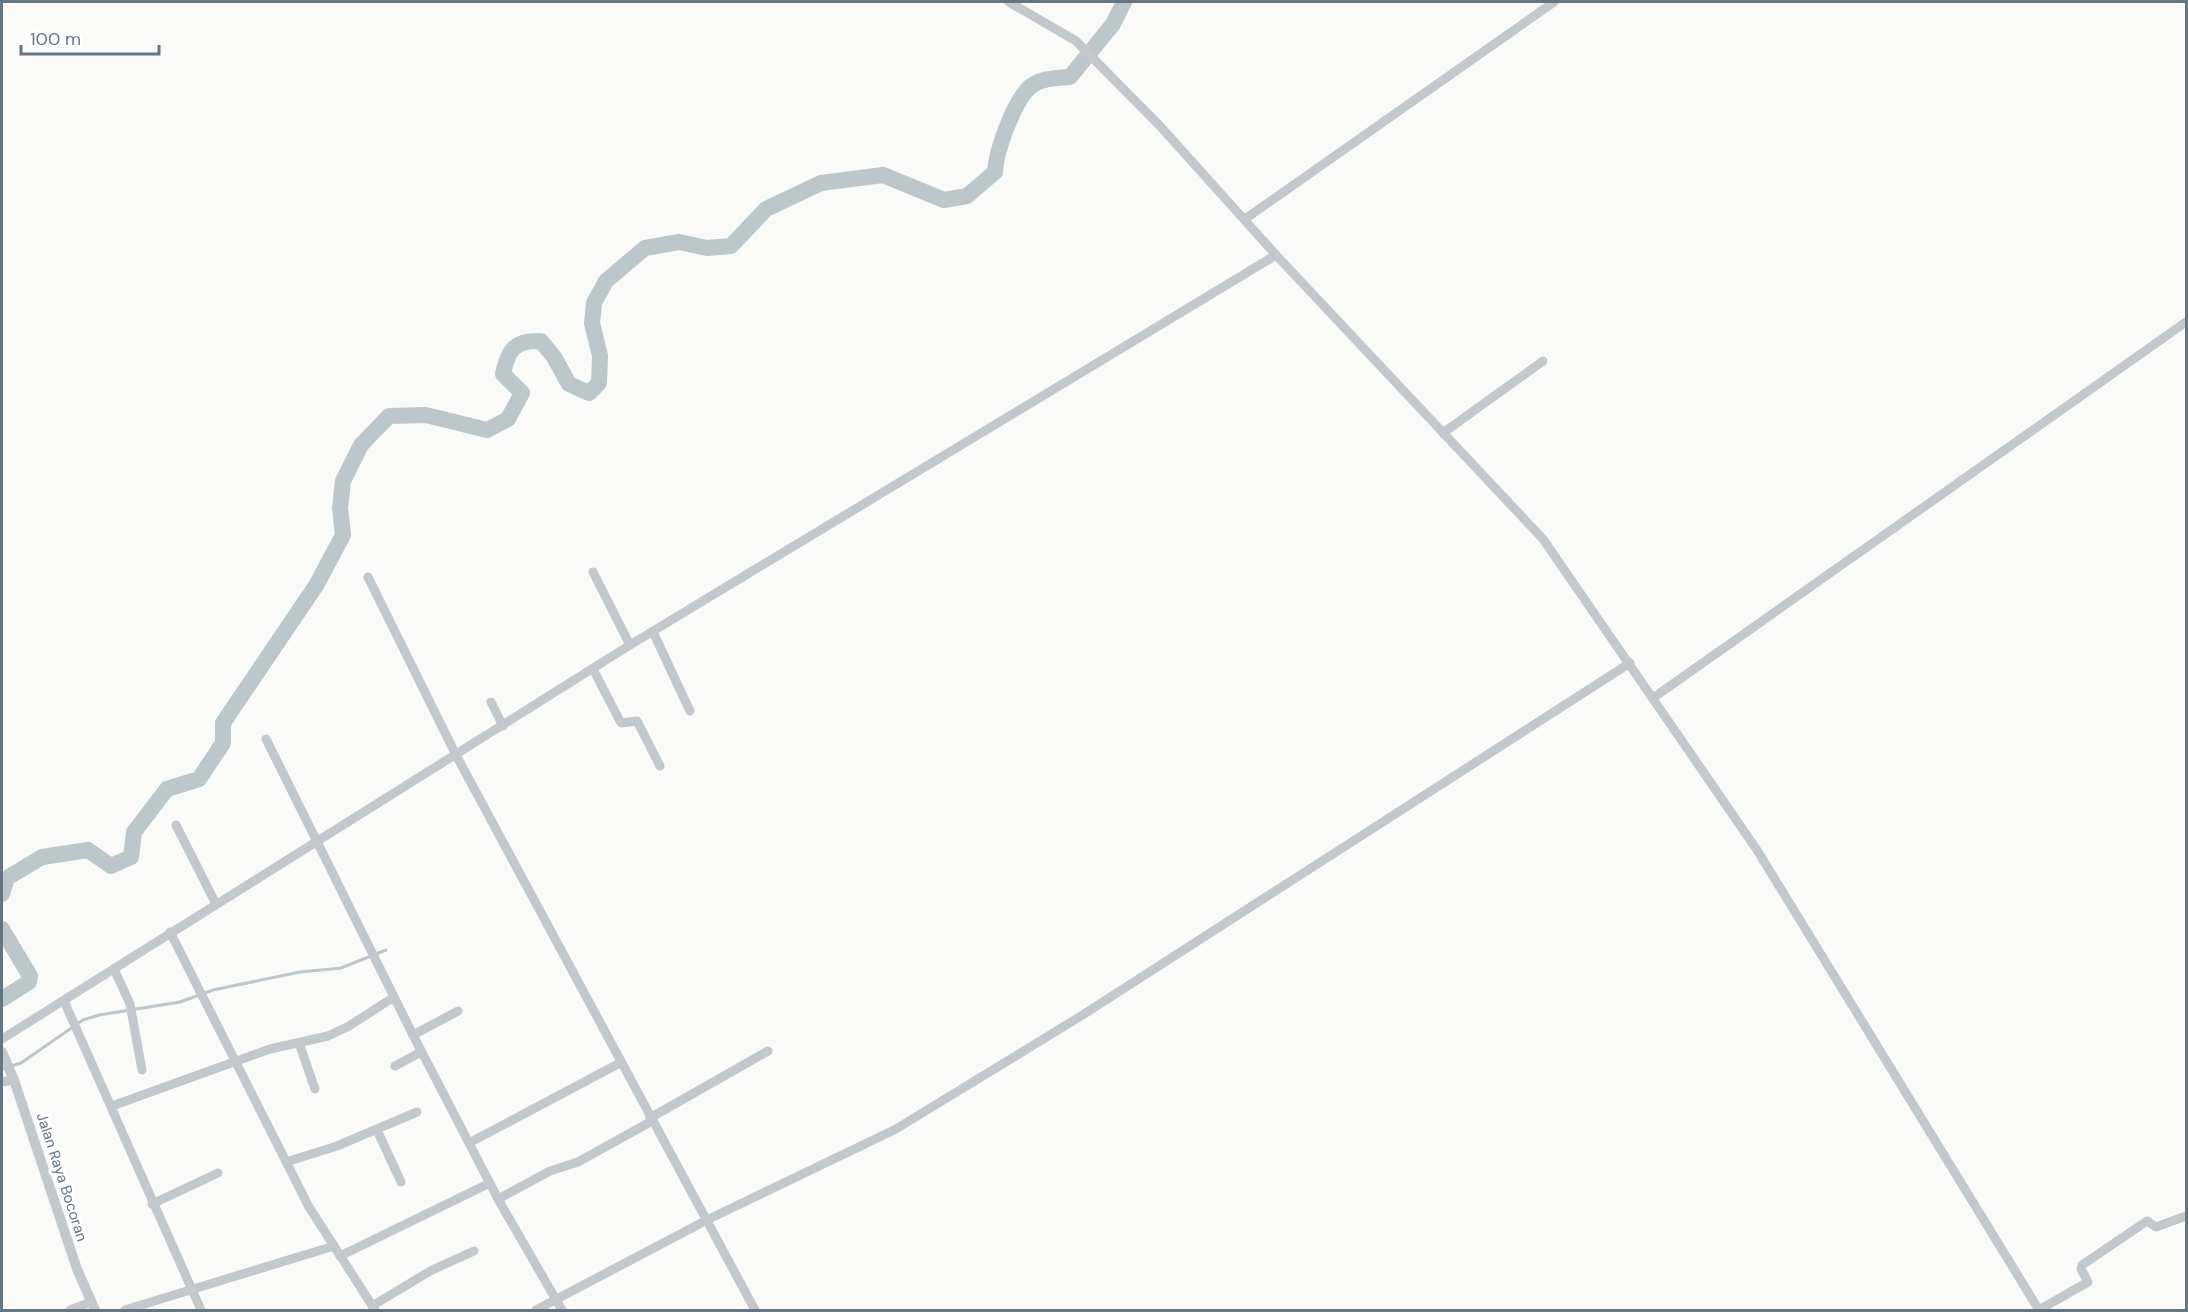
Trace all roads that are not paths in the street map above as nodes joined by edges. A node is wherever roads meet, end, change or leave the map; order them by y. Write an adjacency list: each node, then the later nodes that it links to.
1 (1010, 2): 3 (street)
2 (1554, 2): 3 (street)
3 (1245, 219): 4 (street)
4 (1276, 255): 7 (street); 10 (street)
5 (2187, 322): 14 (street)
6 (1543, 361): 7 (street)
7 (1443, 433): 12 (street)
8 (593, 572): 11 (street)
9 (368, 577): 19 (street)
10 (653, 632): 11 (street); 16 (street)
11 (630, 645): 13 (street)
12 (1630, 663): 14 (street); 54 (street)
13 (593, 669): 17 (street); 20 (street)
14 (1653, 698): 62 (street)
15 (491, 702): 17 (street)
16 (690, 711)
17 (503, 726): 19 (street)
18 (266, 739): 22 (street)
19 (456, 755): 22 (street); 36 (street)
20 (660, 765)
21 (176, 825): 23 (street)
22 (317, 842): 23 (street); 26 (street)
23 (216, 904): 24 (street)
24 (170, 932): 25 (street); 35 (street)
25 (114, 969): 27 (street); 38 (street)
26 (394, 997): 29 (street); 31 (street)
27 (64, 1001): 30 (street); 42 (street)
28 (458, 1011): 29 (street)
29 (413, 1035): 34 (street)
30 (2, 1039)
31 (299, 1043): 35 (street); 41 (street)
32 (768, 1051): 44 (street)
33 (2, 1052): 39 (street, Jalan Raya Bocoran)
34 (422, 1052): 37 (street); 46 (street)
35 (236, 1060): 42 (street); 47 (street)
36 (621, 1063): 44 (street); 46 (street)
37 (395, 1066)
38 (142, 1071)
39 (11, 1072): 40 (street); 60 (street, Jalan Raya Bocoran)
40 (2, 1082)
41 (315, 1089)
42 (112, 1106): 52 (street)
43 (417, 1112): 45 (street)
44 (651, 1120): 51 (street); 54 (street)
45 (377, 1130): 47 (street); 49 (street)
46 (469, 1143): 50 (street)
47 (286, 1162): 55 (street)
48 (218, 1173): 52 (street)
49 (401, 1182)
50 (490, 1183): 51 (street); 57 (street)
51 (498, 1199): 59 (street)
52 (152, 1204): 58 (street)
53 (2187, 1216): 62 (street)
54 (705, 1221): 59 (street); 68 (street)
55 (333, 1246): 57 (street); 58 (street)
56 (474, 1251): 61 (street)
57 (340, 1256): 61 (street)
58 (190, 1288): 64 (street); 65 (street)
59 (557, 1300): 66 (street); 67 (street)
60 (93, 1306): 63 (street)
61 (374, 1308)
62 (2039, 1310)
63 (70, 1311)
64 (124, 1311)
65 (201, 1311)
66 (536, 1311)
67 (562, 1311)
68 (755, 1311)

